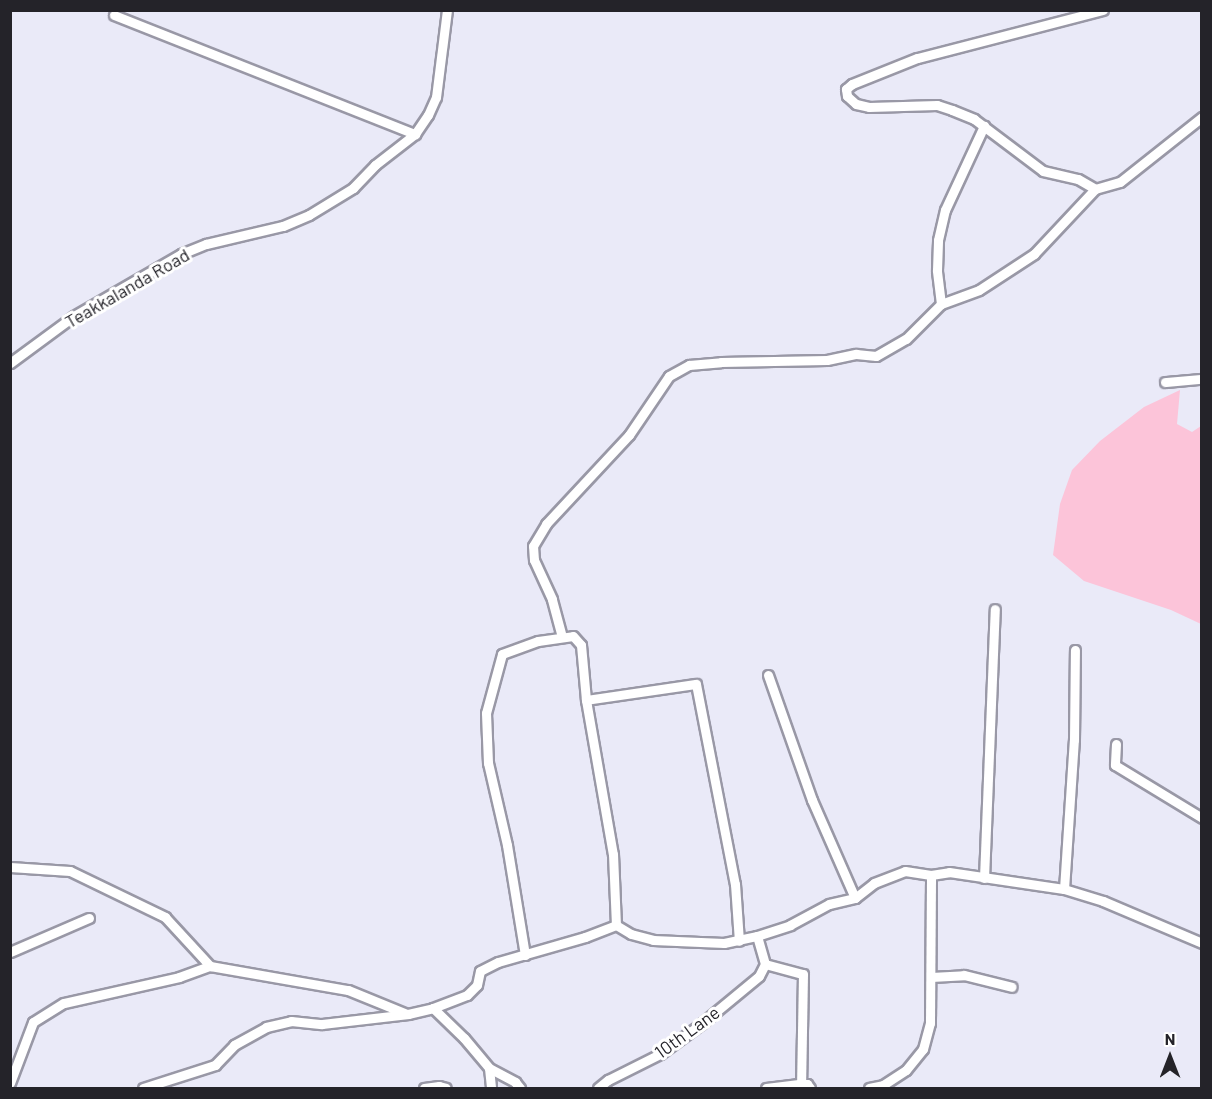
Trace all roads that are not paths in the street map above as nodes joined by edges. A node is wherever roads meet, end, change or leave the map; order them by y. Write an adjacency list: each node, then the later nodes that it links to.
1 (447, 10): 6 (street, Teakkalanda Road)
2 (1103, 10): 5 (street)
3 (114, 15): 6 (street)
4 (1202, 117): 7 (street)
5 (984, 126): 7 (street); 8 (street)
6 (415, 134): 9 (street, Teakkalanda Road)
7 (1095, 189): 8 (street)
8 (941, 303): 13 (street)
9 (10, 363)
10 (1202, 379): 11 (street)
11 (1165, 382)
12 (995, 609): 21 (street)
13 (562, 637): 16 (street); 30 (street)
14 (1075, 650): 22 (street)
15 (768, 675): 23 (street)
16 (586, 700): 25 (street); 27 (street)
17 (1116, 744): 18 (street)
18 (1202, 818)
19 (10, 867): 32 (street)
20 (931, 875): 21 (street); 23 (street); 33 (street)
21 (984, 878): 22 (street)
22 (1064, 889): 28 (street)
23 (855, 898): 26 (street)
24 (89, 918): 29 (street)
25 (616, 925): 27 (street); 30 (street)
26 (757, 936): 27 (street); 31 (street)
27 (739, 941)
28 (1202, 943)
29 (10, 952)
30 (525, 955): 35 (street)
31 (765, 964): 39 (street); 45 (street, 10th Lane)
32 (210, 966): 36 (street); 38 (street)
33 (931, 977): 34 (street); 48 (street)
34 (1012, 987)
35 (433, 1008): 36 (street); 37 (street)
36 (408, 1014): 40 (street)
37 (489, 1068): 43 (street); 44 (street)
38 (10, 1083)
39 (801, 1084): 46 (street); 47 (street)
40 (143, 1089)
41 (424, 1089): 42 (street)
42 (446, 1089)
43 (491, 1089)
44 (520, 1089)
45 (598, 1089)
46 (766, 1089)
47 (810, 1089)
48 (869, 1089)

